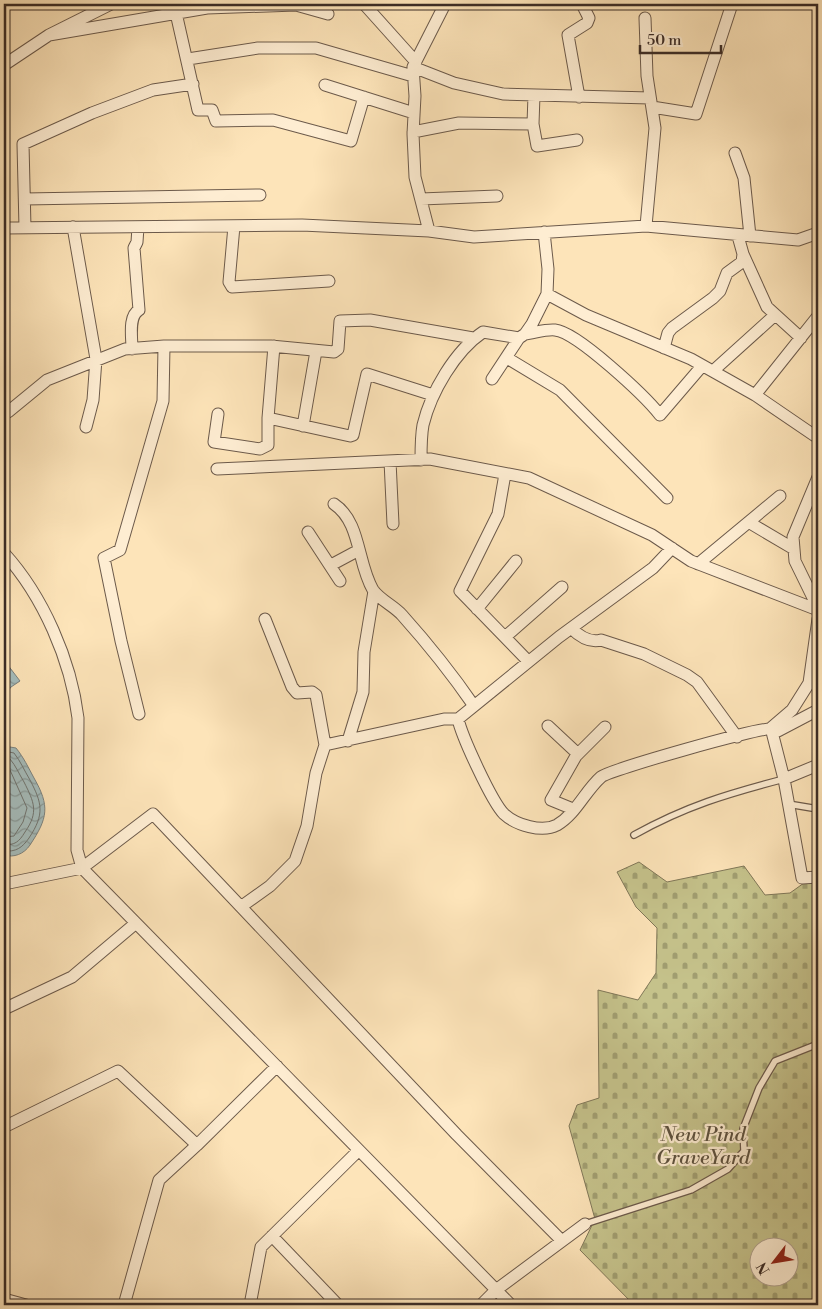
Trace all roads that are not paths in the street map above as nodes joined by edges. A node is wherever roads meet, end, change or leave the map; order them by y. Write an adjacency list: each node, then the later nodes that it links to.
1 (111, 4): 9 (street)
2 (364, 4): 12 (street)
3 (445, 4): 12 (street)
4 (582, 4): 17 (street)
5 (732, 4): 18 (street)
6 (176, 13): 7 (street); 9 (street); 10 (street)
7 (328, 14)
8 (645, 18): 18 (street)
9 (49, 35): 11 (street)
10 (188, 59): 12 (street); 13 (street)
11 (4, 65)
12 (414, 68): 15 (street); 19 (street)
13 (192, 84): 16 (street); 27 (street)
14 (325, 85): 16 (street)
15 (534, 95): 17 (street); 20 (street)
16 (364, 97): 19 (street)
17 (579, 97): 18 (street)
18 (651, 102): 29 (street)
19 (414, 113): 21 (street)
20 (533, 124): 21 (street); 22 (street)
21 (413, 132): 26 (street)
22 (577, 140)
23 (735, 153): 38 (street)
24 (260, 195): 27 (street)
25 (497, 196): 26 (street)
26 (421, 199): 34 (street)
27 (25, 200): 33 (street)
28 (234, 226): 31 (street); 34 (street); 40 (street)
29 (646, 226): 35 (street); 37 (street)
30 (74, 227): 31 (street); 33 (street); 53 (street)
31 (138, 227): 50 (street)
32 (4, 228): 33 (street)
33 (25, 228)
34 (429, 231): 35 (street)
35 (544, 232): 41 (street)
36 (818, 233): 38 (street)
37 (738, 236): 38 (street); 39 (street)
38 (750, 236)
39 (743, 254): 42 (street); 49 (street)
40 (330, 281)
41 (546, 294): 44 (street); 49 (street)
42 (775, 315): 46 (street); 55 (street)
43 (818, 316): 46 (street)
44 (522, 336): 45 (street); 52 (street); 54 (street)
45 (473, 338): 51 (street); 57 (street)
46 (801, 338): 58 (street)
47 (164, 346): 48 (street); 50 (street); 95 (street)
48 (274, 346): 51 (street); 61 (street)
49 (664, 348): 54 (street)
50 (132, 349): 53 (street)
51 (316, 351): 62 (street)
52 (507, 358): 56 (street); 71 (street)
53 (96, 359): 59 (street); 63 (street)
54 (702, 366): 55 (street)
55 (713, 372): 58 (street)
56 (492, 379)
57 (433, 395): 62 (street); 65 (street)
58 (755, 395): 64 (street)
59 (4, 407)
60 (218, 414): 61 (street)
61 (268, 418): 62 (street)
62 (303, 426)
63 (86, 427)
64 (818, 438)
65 (421, 460): 66 (street); 68 (street)
66 (390, 461): 67 (street); 74 (street)
67 (217, 469)
68 (505, 474): 76 (street); 86 (street)
69 (818, 477): 77 (street)
70 (780, 496): 73 (street)
71 (667, 498)
72 (334, 504): 78 (street)
73 (750, 523): 77 (street); 81 (street)
74 (393, 524)
75 (308, 532): 82 (street)
76 (672, 548): 81 (street); 90 (street)
77 (794, 549): 87 (street)
78 (359, 550): 82 (street); 85 (street)
79 (4, 553): 110 (street)
80 (516, 561): 86 (street)
81 (698, 564): 87 (street)
82 (331, 565): 83 (street)
83 (340, 581)
84 (562, 587): 91 (street)
85 (374, 591): 93 (street); 101 (street)
86 (477, 609): 91 (street)
87 (818, 609)
88 (265, 618): 102 (street)
89 (818, 620): 99 (street)
90 (572, 628): 92 (street); 100 (street)
91 (505, 637): 92 (street)
92 (528, 661): 93 (street)
93 (474, 706): 96 (street)
94 (818, 710): 99 (street)
95 (139, 714)
96 (458, 719): 101 (street); 107 (street)
97 (548, 726): 103 (street)
98 (605, 727): 103 (street)
99 (771, 728): 100 (street); 105 (street)
100 (737, 737): 107 (street)
101 (348, 741): 102 (street)
102 (325, 745): 113 (street)
103 (578, 754): 107 (street)
104 (818, 765): 105 (street)
105 (784, 779): 106 (street); 109 (lane)
106 (788, 804): 108 (lane); 111 (street)
107 (574, 809)
108 (818, 809)
109 (634, 835)
110 (82, 868): 112 (street); 113 (street); 114 (street)
111 (818, 877)
112 (4, 884)
113 (242, 906): 123 (street)
114 (136, 923): 115 (street); 117 (street)
115 (4, 1009)
116 (818, 1044): 121 (lane)
117 (277, 1066): 119 (street); 120 (street)
118 (4, 1127): 119 (street)
119 (197, 1145): 127 (street)
120 (359, 1150): 122 (street); 124 (street)
121 (585, 1224): 123 (street)
122 (272, 1236): 128 (street); 129 (street)
123 (562, 1241): 124 (street)
124 (496, 1290): 130 (street); 131 (street)
125 (4, 1299): 126 (street)
126 (26, 1305)
127 (124, 1305)
128 (250, 1305)
129 (338, 1305)
130 (481, 1305)
131 (511, 1305)

